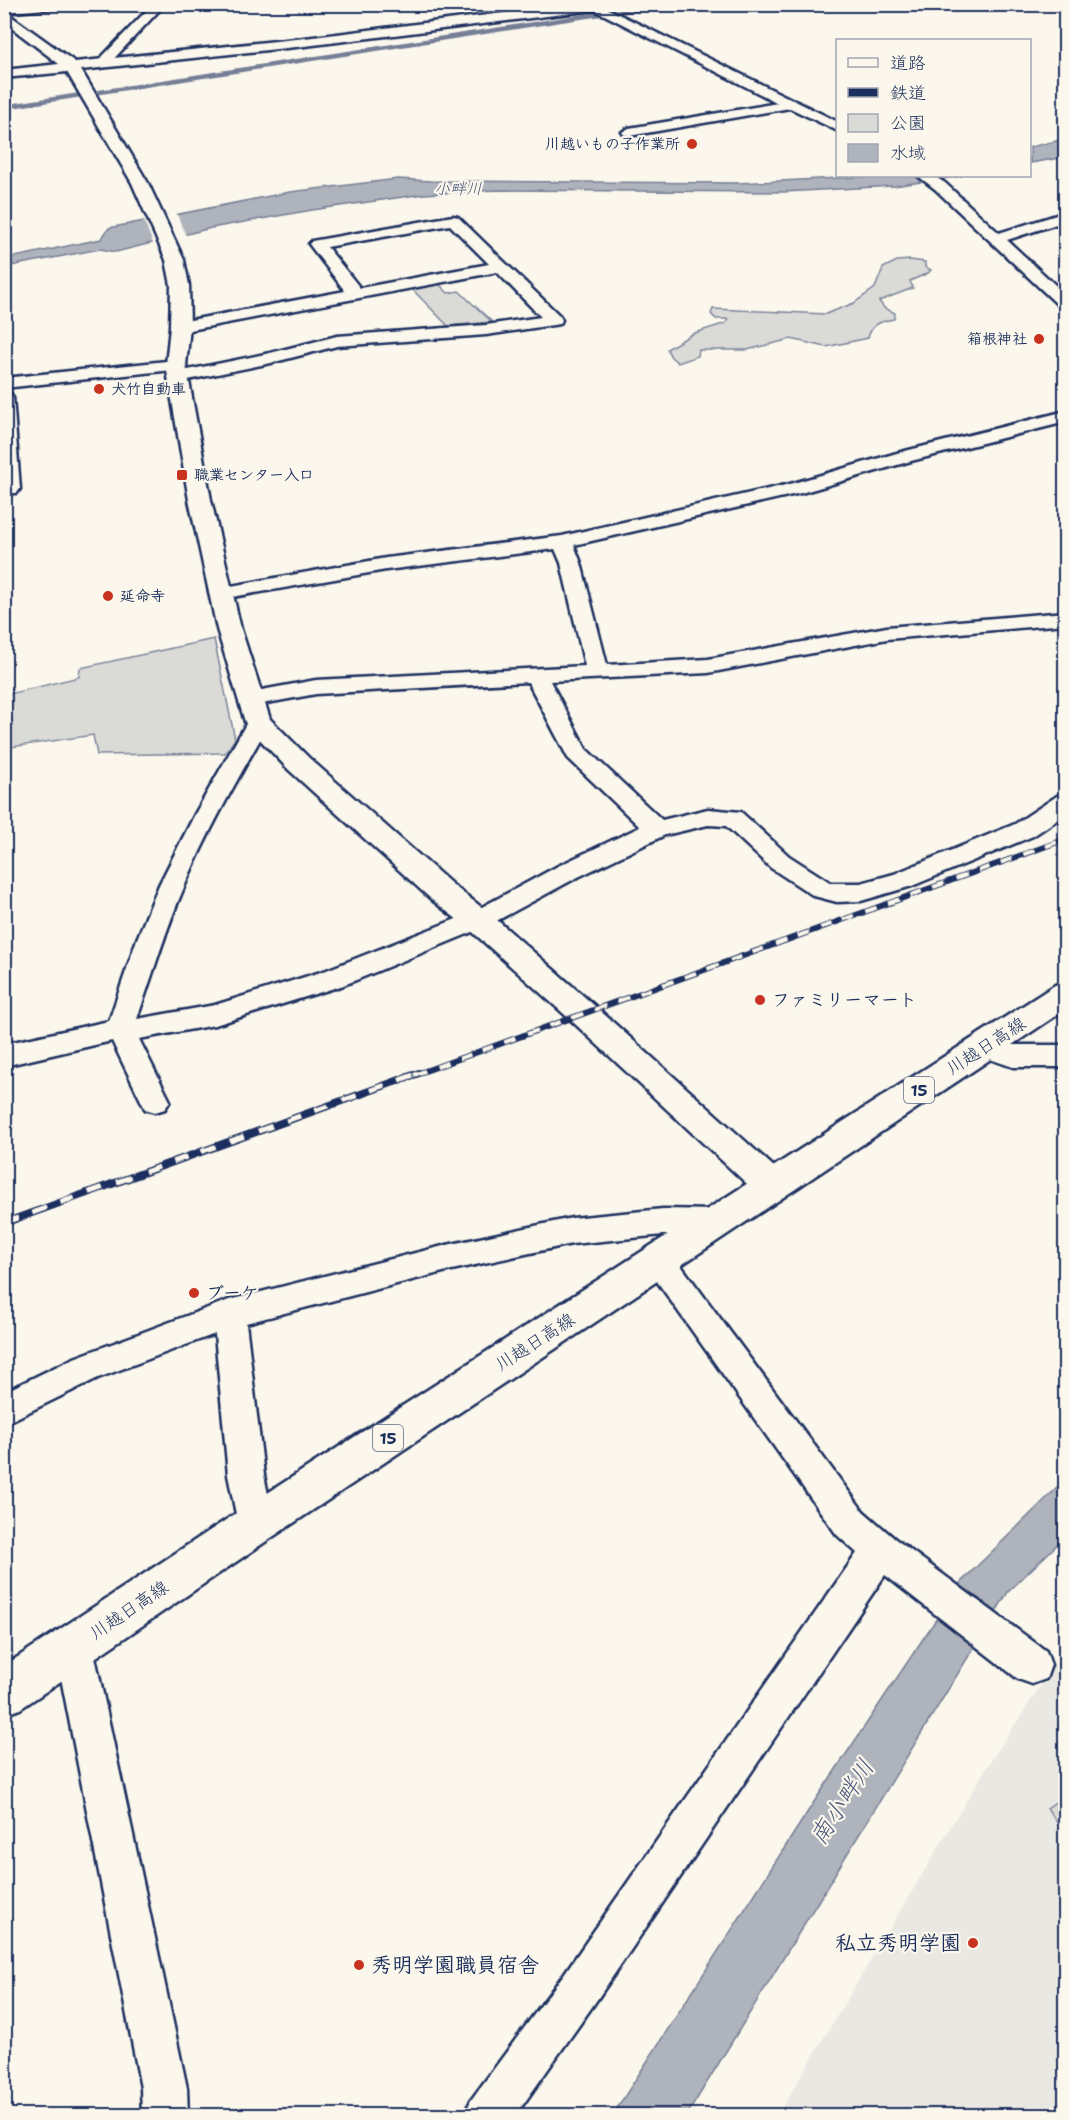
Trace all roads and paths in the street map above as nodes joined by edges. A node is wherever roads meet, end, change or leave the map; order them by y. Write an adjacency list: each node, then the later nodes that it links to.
1 (66, 4): 5 (street)
2 (160, 4): 7 (street)
3 (610, 4): 4 (street)
4 (591, 6): 7 (street); 10 (street)
5 (4, 10)
6 (4, 15): 8 (street)
7 (103, 63): 8 (street)
8 (72, 67): 9 (street); 19 (street)
9 (4, 74)
10 (793, 105): 11 (street); 12 (street)
11 (836, 126)
12 (629, 132)
13 (931, 180): 15 (street)
14 (1065, 216): 15 (street)
15 (996, 239): 18 (street)
16 (500, 267): 17 (street); 17 (street); 20 (street)
17 (356, 294): 19 (street)
18 (1065, 304)
19 (180, 327): 20 (street)
20 (177, 371): 21 (street); 27 (street)
21 (4, 383)
22 (4, 397): 24 (street)
23 (1065, 416): 26 (street)
24 (7, 465): 25 (street)
25 (10, 489)
26 (562, 542): 27 (street); 29 (street)
27 (221, 592): 31 (street)
28 (1065, 618): 29 (street)
29 (598, 673): 30 (street)
30 (536, 676): 31 (street); 33 (street)
31 (255, 710): 34 (street); 36 (street)
32 (1065, 802): 33 (street)
33 (657, 829): 34 (street)
34 (478, 920): 36 (street); 41 (street)
35 (1065, 993): 37 (street, 川越日高線 / 15)
36 (120, 1029): 38 (street); 40 (street)
37 (985, 1047): 39 (street); 41 (street, 川越日高線 / 15)
38 (4, 1055)
39 (1065, 1056)
40 (155, 1101)
41 (772, 1186): 42 (street, 川越日高線 / 15)
42 (715, 1223): 43 (street, 川越日高線 / 15); 44 (street)
43 (660, 1261): 46 (street, 川越日高線 / 15); 47 (street)
44 (230, 1314): 45 (street); 46 (street)
45 (4, 1409)
46 (256, 1524): 48 (street, 川越日高線 / 15)
47 (881, 1550): 49 (street); 52 (street)
48 (74, 1647): 50 (street, 川越日高線 / 15); 51 (street)
49 (1032, 1665)
50 (4, 1692)
51 (165, 2115)
52 (487, 2115)

